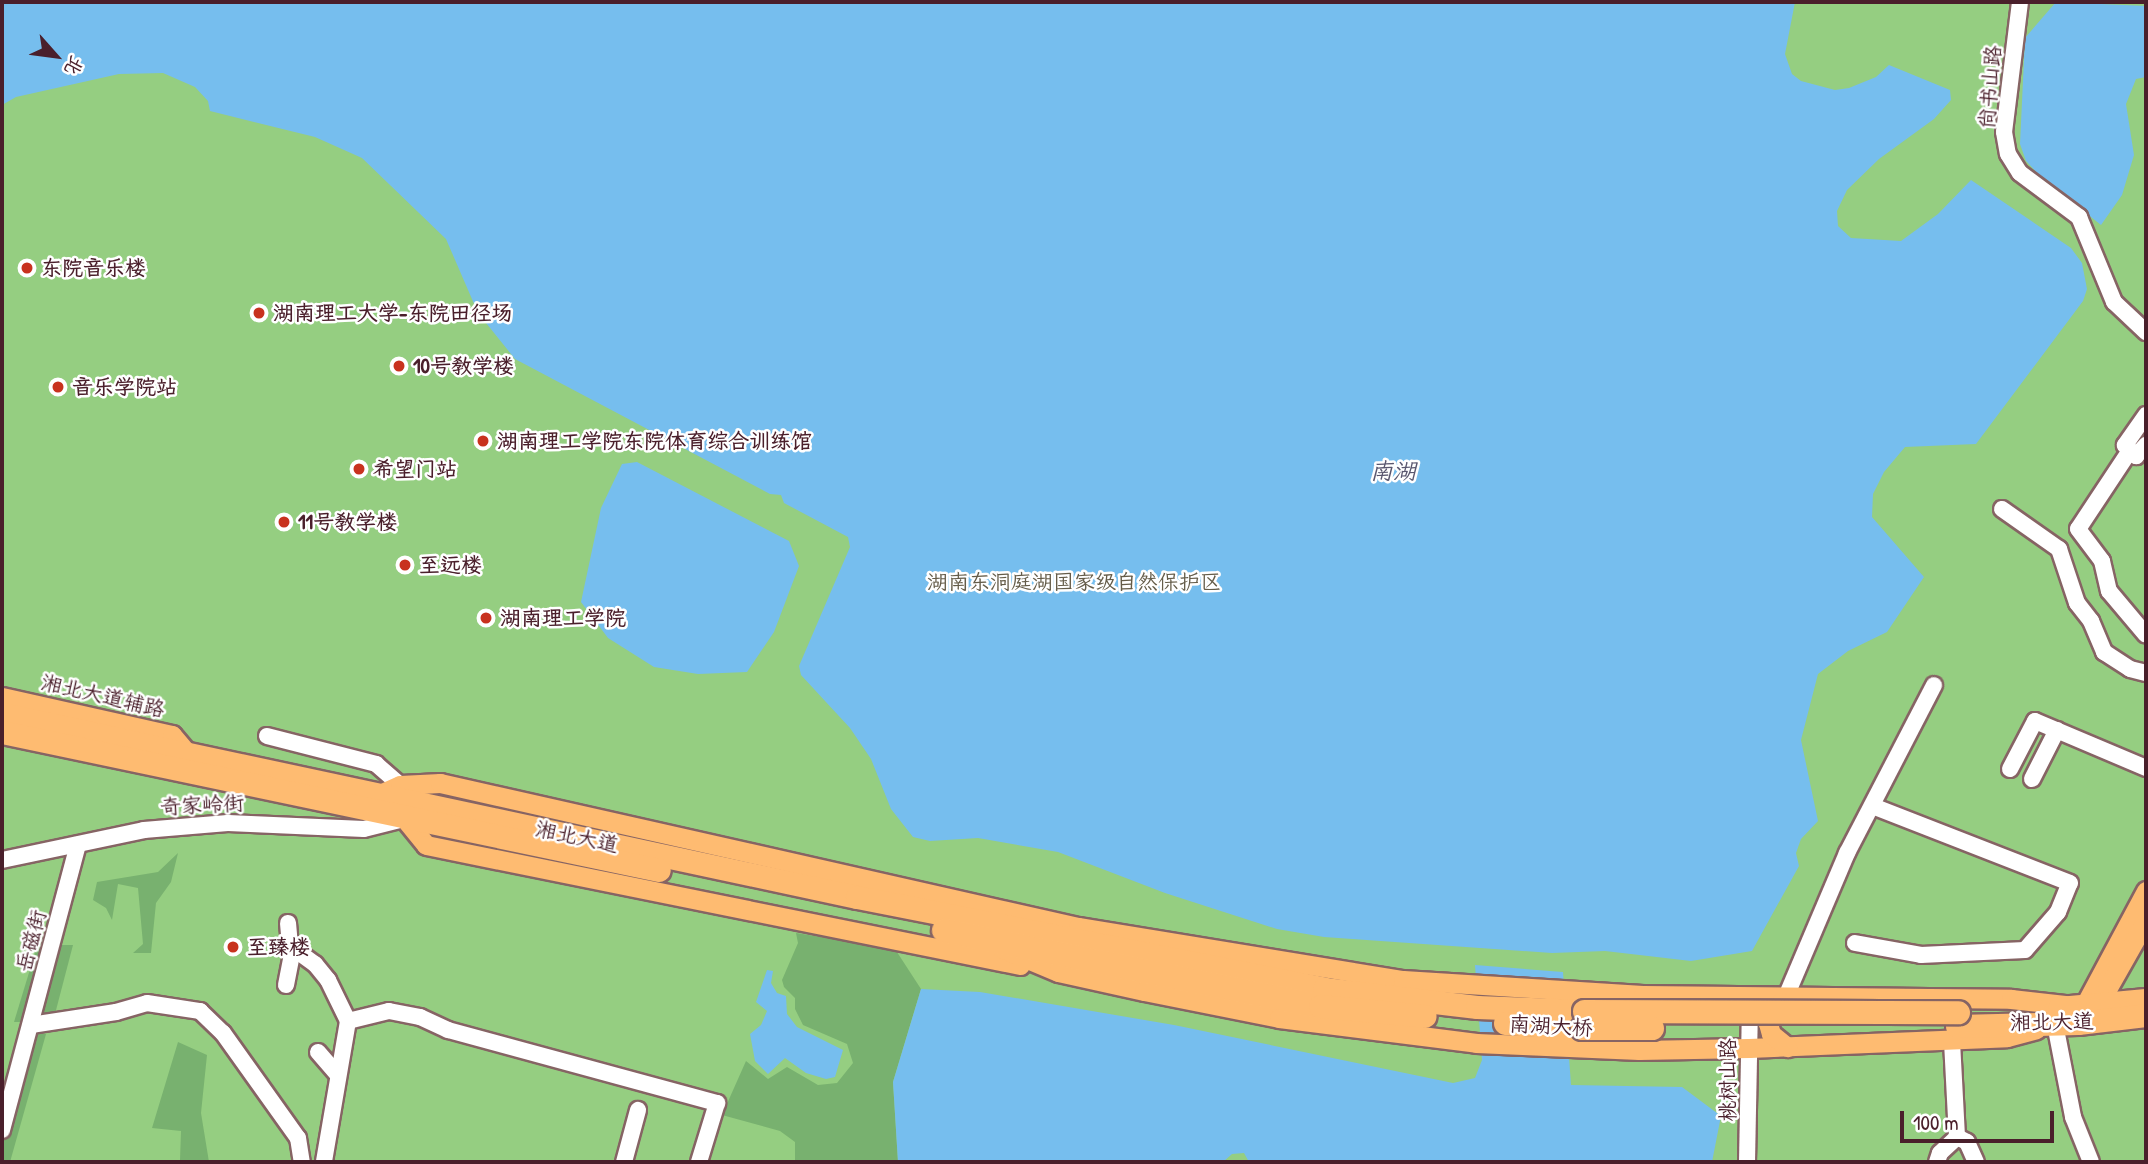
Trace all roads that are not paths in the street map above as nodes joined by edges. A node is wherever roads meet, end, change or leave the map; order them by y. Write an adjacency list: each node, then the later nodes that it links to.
1 (2020, 2): 2 (street, 尚书山路)
2 (2146, 332)
3 (2146, 415): 4 (street)
4 (2141, 445): 6 (street)
5 (2002, 509): 7 (street)
6 (2146, 635)
7 (2146, 673)
8 (1934, 685): 19 (street)
9 (2, 697): 14 (main road, 湘北大道辅路)
10 (2, 714): 14 (highway, 湘北大道)
11 (2057, 730): 15 (street); 16 (street); 17 (street)
12 (2, 732): 20 (highway, 湘北大道)
13 (267, 736): 18 (street)
14 (187, 753): 18 (highway, 湘北大道)
15 (2146, 768)
16 (2010, 769)
17 (2032, 779)
18 (390, 790): 24 (highway, 湘北大道); 24 (main road)
19 (1872, 806): 27 (street); 34 (street)
20 (405, 819): 21 (street, 奇家岭街); 28 (highway, 湘北大道)
21 (79, 845): 22 (street, 奇家岭街); 40 (street, 岳磁街)
22 (2, 860)
23 (2146, 891): 36 (main road)
24 (1005, 919): 29 (highway, 湘北大道); 29 (main road)
25 (2146, 920): 36 (main road)
26 (288, 923): 30 (street)
27 (1855, 943)
28 (971, 946): 29 (highway, 湘北大道); 29 (main road)
29 (1056, 946): 31 (highway, 湘北大道); 31 (main road)
30 (293, 948): 32 (street); 38 (street)
31 (1151, 966): 33 (main road); 41 (highway, 南湖大桥, bridge); 43 (main road)
32 (286, 985)
33 (1749, 998): 34 (main road); 43 (street, 桃树山路)
34 (1785, 999): 36 (main road); 42 (main road)
35 (2146, 1000): 36 (highway, 湘北大道)
36 (2089, 1014): 37 (highway, 湘北大道); 39 (highway, 湘北大道); 41 (highway, 湘北大道)
37 (2146, 1015)
38 (348, 1021): 45 (street); 52 (street)
39 (2055, 1024): 41 (highway, 湘北大道); 56 (street)
40 (31, 1025): 47 (street, 岳磁街); 49 (street)
41 (1956, 1026): 42 (main road); 48 (street)
42 (1787, 1047): 43 (main road)
43 (1749, 1048): 53 (street, 桃树山路)
44 (317, 1052): 45 (street)
45 (338, 1075): 50 (street)
46 (638, 1110): 51 (street)
47 (2, 1129)
48 (1957, 1137): 54 (street); 55 (street)
49 (303, 1162)
50 (324, 1162)
51 (624, 1162)
52 (699, 1162)
53 (1748, 1162)
54 (1937, 1162)
55 (1976, 1162)
56 (2091, 1162)

